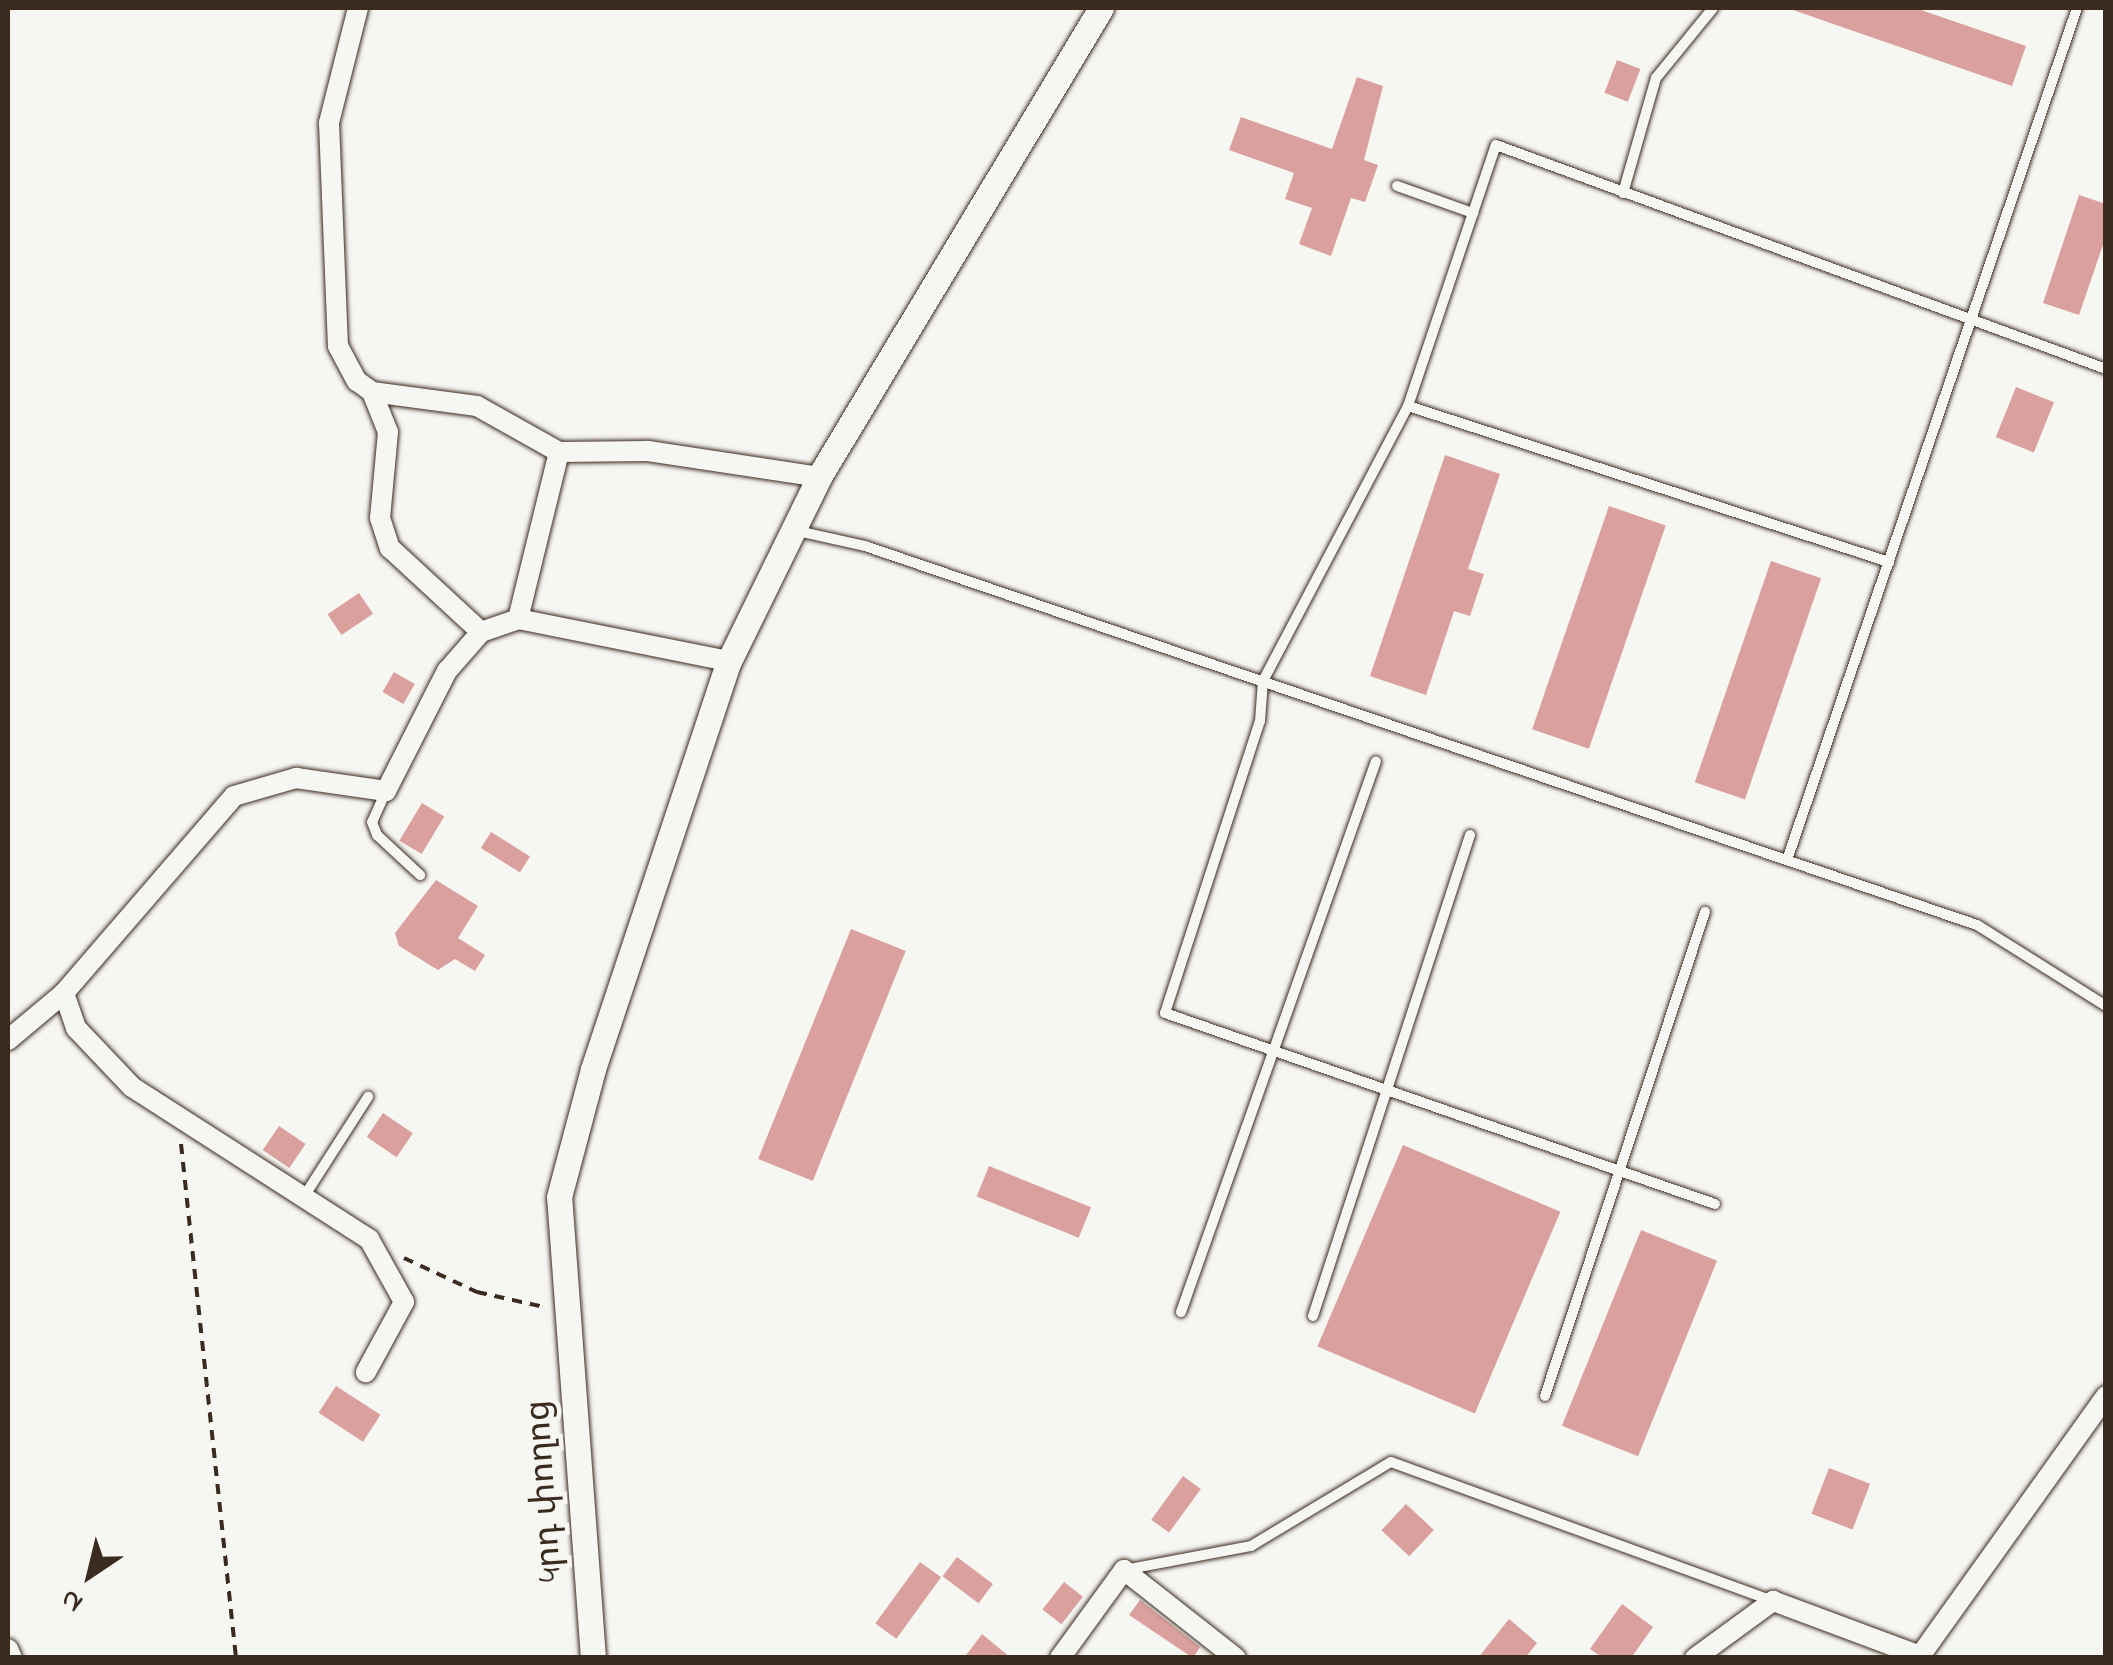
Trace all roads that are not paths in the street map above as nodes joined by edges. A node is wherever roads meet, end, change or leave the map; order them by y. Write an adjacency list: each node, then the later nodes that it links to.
1 (358, 8): 10 (street)
2 (1101, 8): 13 (street, 4րդ փողոց)
3 (1714, 8): 6 (lane)
4 (2077, 8): 8 (lane)
5 (1397, 186): 7 (lane)
6 (1623, 193): 7 (lane); 8 (lane)
7 (1473, 213): 11 (lane)
8 (1970, 324): 9 (lane); 15 (lane)
9 (2106, 369)
10 (372, 392): 12 (street); 17 (street)
11 (1408, 406): 15 (lane); 19 (lane)
12 (559, 452): 13 (street); 16 (street)
13 (819, 477): 14 (street, 4րդ փողոց)
14 (792, 530): 18 (street, 4րդ փողոց); 19 (lane)
15 (1889, 562): 23 (lane)
16 (518, 619): 17 (street); 18 (street)
17 (481, 632): 21 (street)
18 (729, 661): 45 (street, 4րդ փողոց)
19 (1263, 681): 23 (lane); 29 (lane)
20 (1376, 761): 29 (lane)
21 (386, 792): 24 (lane); 26 (street)
22 (1470, 836): 30 (lane)
23 (1787, 860): 27 (lane)
24 (420, 875)
25 (1705, 912): 32 (lane)
26 (64, 993): 28 (street); 33 (street)
27 (2106, 1006)
28 (8, 1040)
29 (1274, 1051): 30 (lane); 35 (lane)
30 (1387, 1089): 32 (lane); 36 (lane)
31 (368, 1097): 33 (lane)
32 (1618, 1174): 34 (lane); 38 (lane)
33 (305, 1195): 37 (street)
34 (1715, 1204)
35 (1182, 1312)
36 (1314, 1316)
37 (366, 1372)
38 (1544, 1396)
39 (2106, 1396): 43 (street)
40 (1124, 1570): 41 (lane); 46 (street); 47 (street)
41 (1773, 1601): 43 (street); 48 (street)
42 (8, 1648): 44 (street)
43 (1920, 1657)
44 (12, 1658)
45 (593, 1658)
46 (1060, 1658)
47 (1236, 1658)
48 (1694, 1658)

